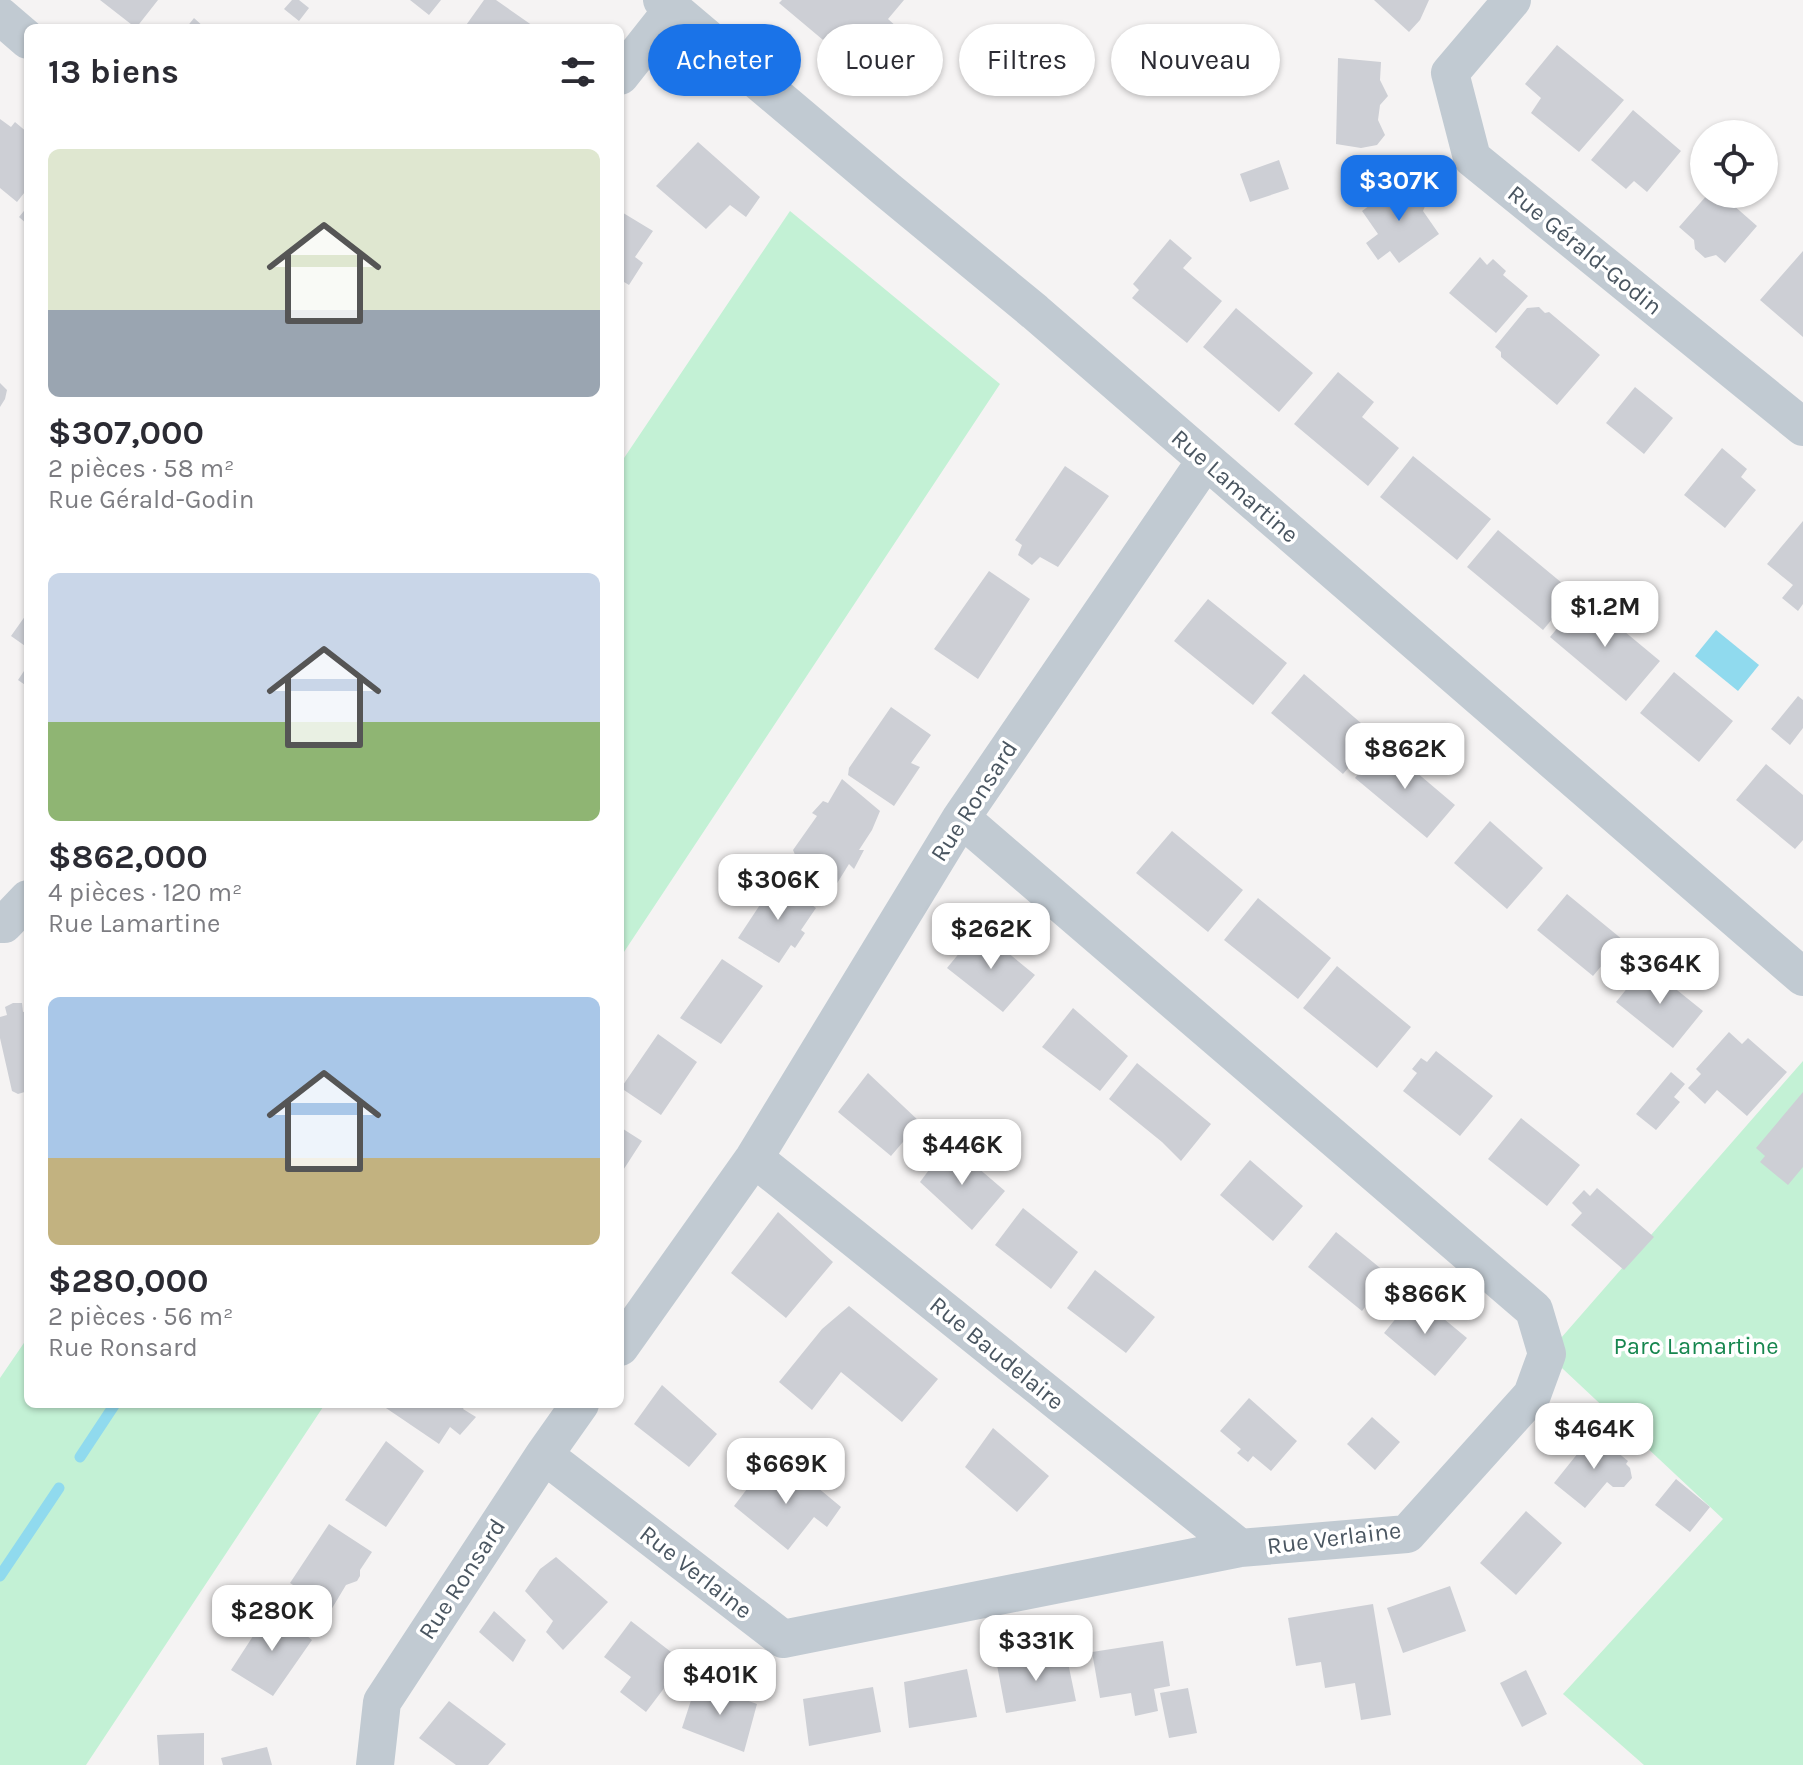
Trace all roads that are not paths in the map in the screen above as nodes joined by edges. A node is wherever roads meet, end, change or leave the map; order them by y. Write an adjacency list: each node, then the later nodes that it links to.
1 (1512, 0): 6 (street, Rue Gérald-Godin)
2 (667, 4): 5 (street); 7 (street, Rue Lamartine)
3 (0, 16): 4 (street)
4 (24, 37)
5 (624, 70)
6 (1803, 427)
7 (1206, 460): 8 (street, Rue Ronsard); 11 (street, Rue Lamartine)
8 (961, 818): 12 (street, Rue Ronsard); 16 (street, Rue Verlaine)
9 (24, 903): 10 (street)
10 (0, 924)
11 (1803, 977)
12 (754, 1158): 13 (street, Rue Ronsard); 16 (street, Rue Baudelaire)
13 (624, 1341)
14 (577, 1408): 15 (street, Rue Ronsard)
15 (544, 1455): 16 (street, Rue Verlaine); 17 (street, Rue Ronsard)
16 (1240, 1548)
17 (375, 1765)

